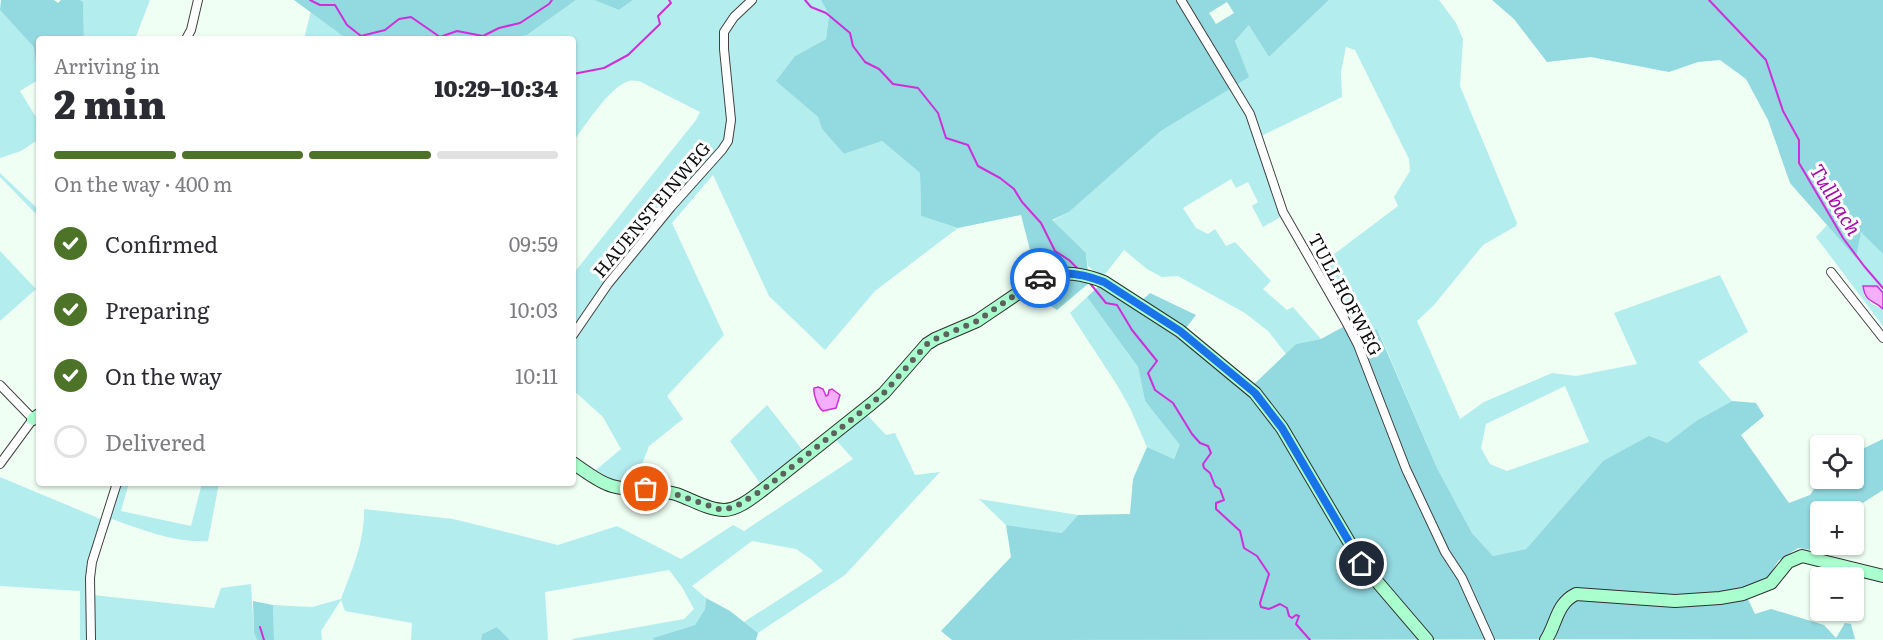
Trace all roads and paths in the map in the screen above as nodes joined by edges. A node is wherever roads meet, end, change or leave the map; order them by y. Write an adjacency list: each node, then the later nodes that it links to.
1 (198, 0): 4 (street)
2 (752, 0): 6 (street, HAUENSTEINWEG)
3 (1181, 0): 16 (street, TULLHOFWEG)
4 (188, 36)
5 (1831, 272): 7 (street)
6 (576, 331)
7 (1883, 338)
8 (0, 385): 9 (street)
9 (36, 417): 10 (street)
10 (0, 464)
11 (576, 465): 15 (street)
12 (116, 486): 14 (street)
13 (1883, 576): 17 (street)
14 (91, 640)
15 (1427, 640)
16 (1490, 640)
17 (1546, 640)

